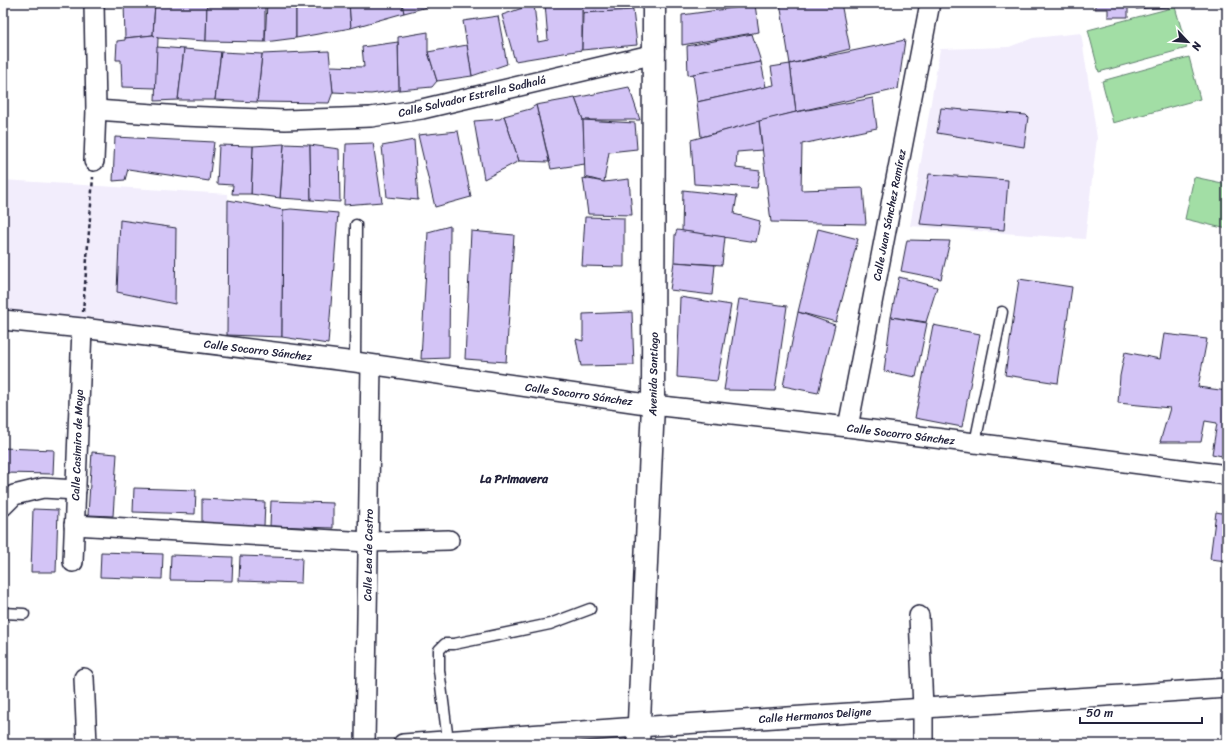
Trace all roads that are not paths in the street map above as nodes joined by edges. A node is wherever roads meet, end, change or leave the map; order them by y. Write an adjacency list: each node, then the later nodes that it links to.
1 (94, 3): 5 (street)
2 (654, 3): 4 (main road, Avenida Santiago)
3 (930, 3): 13 (street, Calle Juan Sánchez Ramírez)
4 (655, 54): 5 (street, Calle Salvador Estrella Sadhalá); 12 (main road, Avenida Santiago)
5 (96, 110): 6 (street)
6 (94, 160)
7 (356, 225): 11 (lane)
8 (1002, 312): 14 (lane)
9 (3, 320): 10 (street, Calle Socorro Sánchez)
10 (82, 328): 11 (street, Calle Socorro Sánchez); 16 (street, Calle Casimiro de Moya)
11 (363, 364): 12 (street, Calle Socorro Sánchez); 20 (street, Calle Lea de Castro)
12 (653, 405): 13 (street, Calle Socorro Sánchez); 29 (main road, Avenida Santiago)
13 (848, 427): 14 (street, Calle Socorro Sánchez)
14 (975, 443): 15 (street, Calle Socorro Sánchez)
15 (1227, 476)
16 (76, 490): 17 (street); 18 (street, Calle Casimiro de Moya)
17 (3, 506)
18 (74, 525): 20 (street); 21 (street, Calle Casimiro de Moya)
19 (450, 540): 20 (street)
20 (368, 542): 32 (street, Calle Lea de Castro)
21 (73, 562)
22 (590, 609): 30 (lane)
23 (3, 613): 24 (lane)
24 (24, 614)
25 (919, 616): 28 (street)
26 (84, 678): 31 (street)
27 (1227, 688): 28 (street, Calle Hermanos Deligne)
28 (923, 708): 29 (street, Calle Hermanos Deligne); 34 (street)
29 (638, 735): 30 (street, Calle Hermanos Deligne)
30 (448, 741): 33 (street, Calle Hermanos Deligne)
31 (87, 744)
32 (366, 744)
33 (403, 744)
34 (923, 744)

